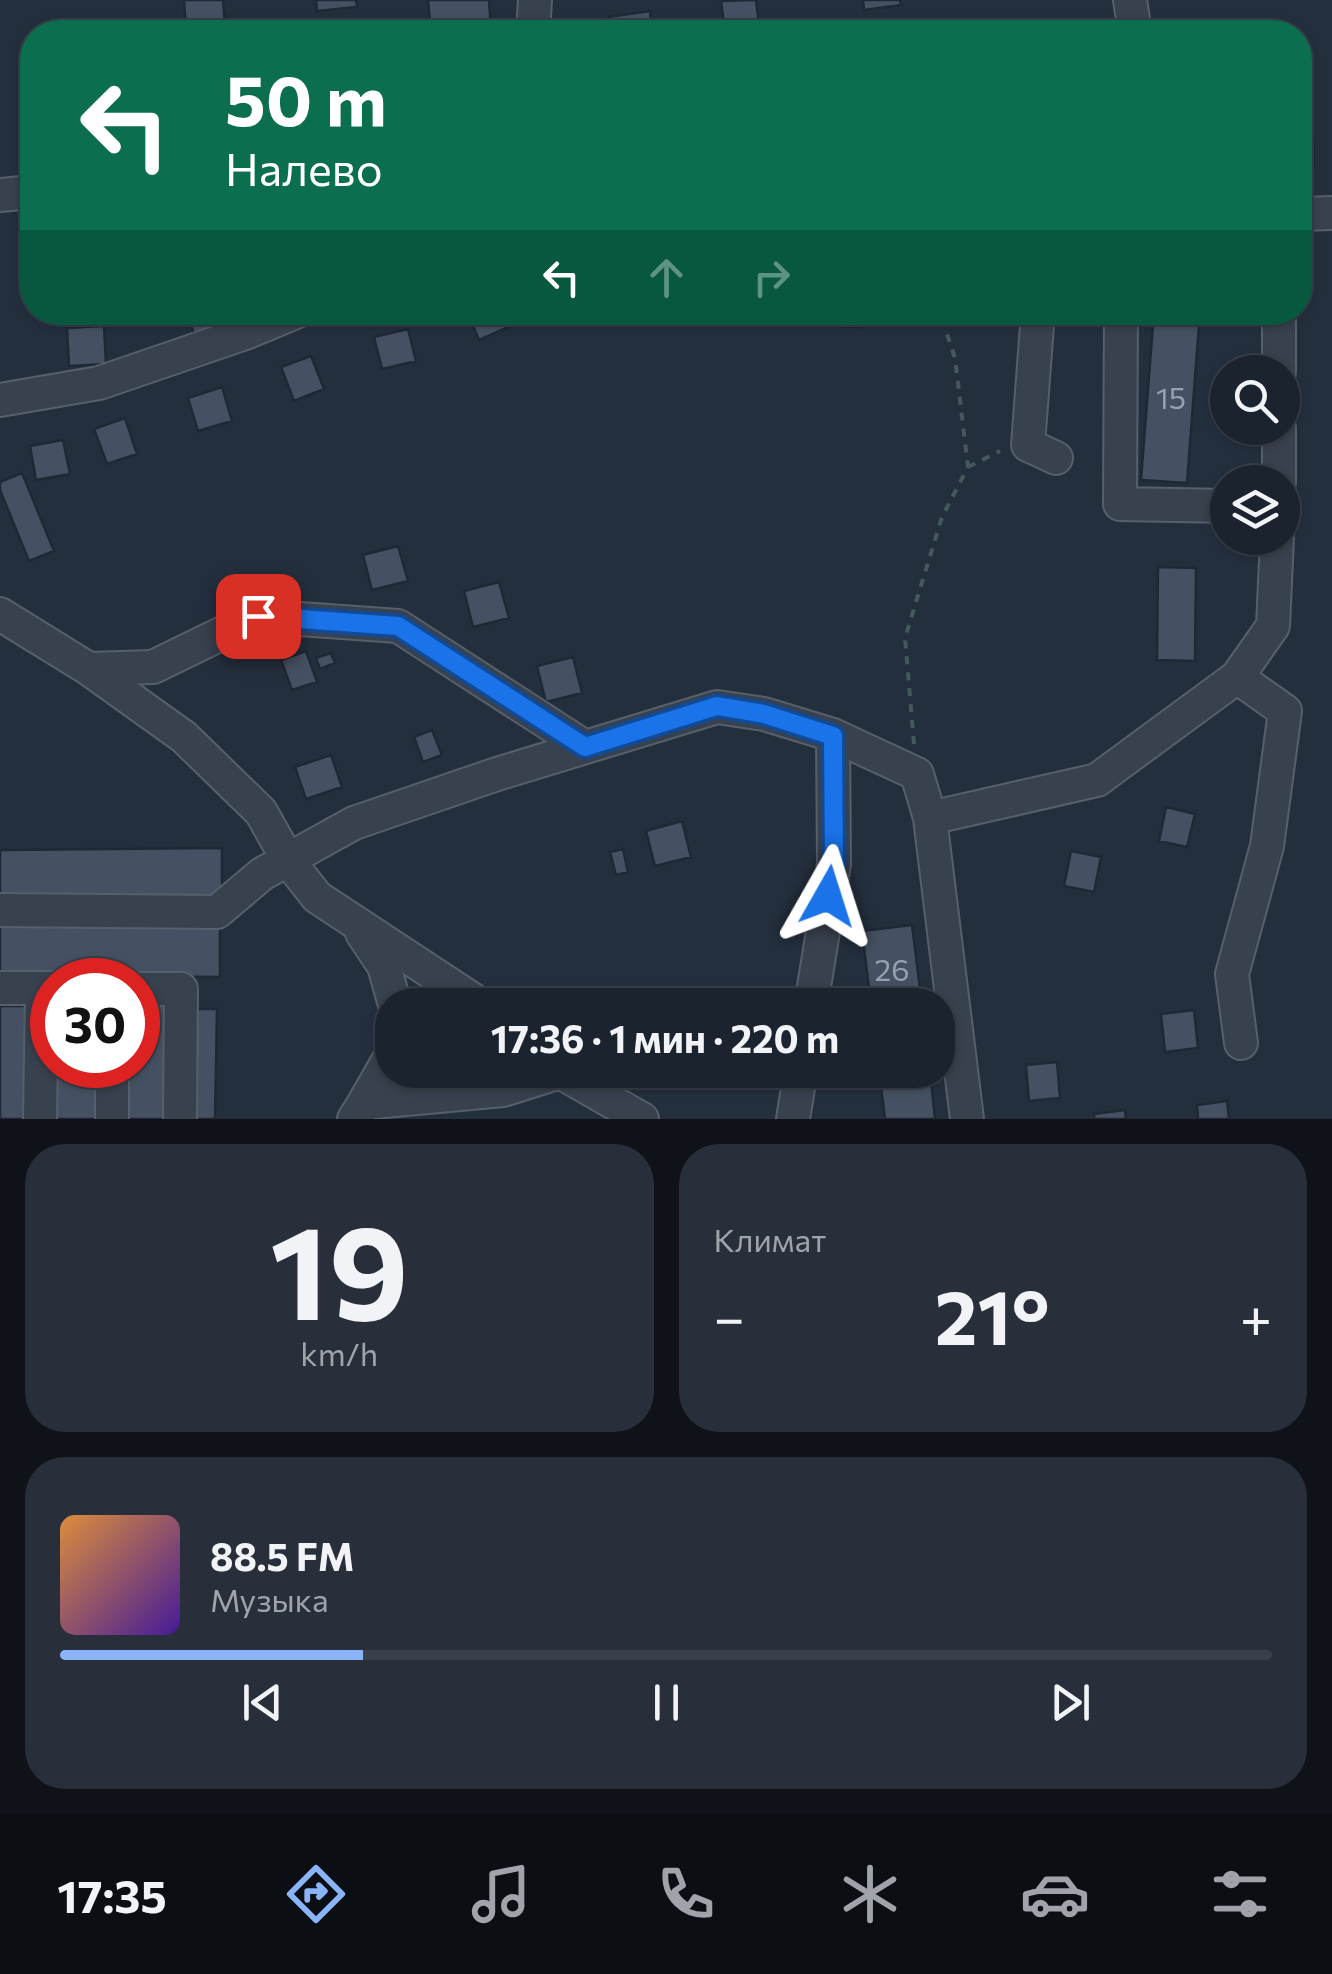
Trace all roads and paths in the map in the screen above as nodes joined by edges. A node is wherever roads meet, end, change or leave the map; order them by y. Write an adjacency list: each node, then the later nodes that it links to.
1 (265, 325): 7 (street)
2 (944, 325): 10 (path)
3 (1037, 325): 8 (street)
4 (1121, 325): 11 (street)
5 (1278, 325): 6 (street)
6 (1279, 355)
7 (0, 400)
8 (1028, 436): 9 (street); 10 (path)
9 (1056, 458)
10 (968, 466): 18 (path)
11 (1210, 506)
12 (1276, 555): 15 (street)
13 (0, 614): 14 (street)
14 (89, 669): 17 (street); 20 (street)
15 (1237, 677): 19 (street); 29 (street)
16 (833, 736): 17 (street); 18 (street); 27 (street)
17 (585, 747): 20 (street)
18 (917, 774): 19 (street)
19 (930, 818): 42 (street)
20 (288, 860): 21 (street); 22 (street)
21 (0, 910)
22 (352, 920): 25 (street); 26 (street)
23 (0, 988): 24 (street)
24 (30, 988)
25 (390, 988)
26 (455, 988)
27 (814, 988)
28 (160, 989): 39 (street)
29 (1241, 1044)
30 (375, 1083): 36 (street)
31 (42, 1088): 37 (street)
32 (112, 1088): 38 (street)
33 (509, 1088): 36 (street)
34 (588, 1088): 40 (street)
35 (798, 1088): 41 (street)
36 (359, 1111)
37 (40, 1119)
38 (112, 1119)
39 (180, 1119)
40 (642, 1119)
41 (792, 1119)
42 (968, 1119)

